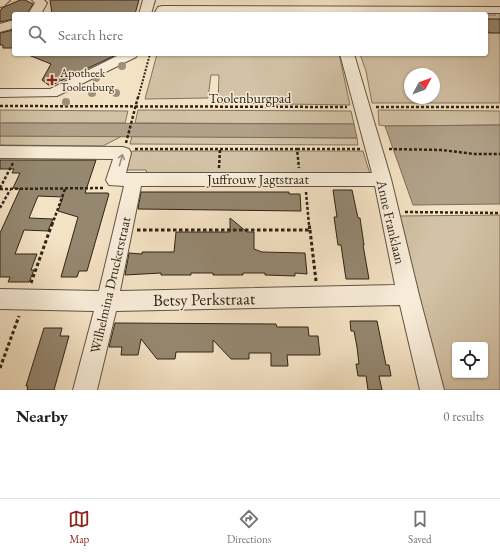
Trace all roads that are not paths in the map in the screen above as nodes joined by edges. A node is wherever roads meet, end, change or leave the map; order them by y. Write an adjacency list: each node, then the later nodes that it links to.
1 (4, 0): 5 (street)
2 (38, 0): 10 (street)
3 (149, 0): 11 (street)
4 (484, 0): 9 (street)
5 (0, 4)
6 (240, 4): 7 (street); 8 (street)
7 (162, 8)
8 (334, 8): 9 (street)
9 (496, 9)
10 (36, 12)
11 (146, 12)
12 (12, 25): 13 (street)
13 (0, 28)
14 (127, 56): 16 (street)
15 (348, 56): 18 (street, Anne Franklaan)
16 (0, 93)
17 (0, 152): 19 (street, Wilhelmina Druckerstraat, one-way to 17)
18 (382, 179): 19 (street, Juffrouw Jagtstraat); 20 (street, Anne Franklaan)
19 (124, 180): 22 (street, Wilhelmina Druckerstraat)
20 (408, 295): 22 (street, Betsy Perkstraat); 24 (street, Anne Franklaan)
21 (0, 299): 22 (street, Betsy Perkstraat)
22 (107, 301): 23 (street, Wilhelmina Druckerstraat)
23 (85, 390)
24 (432, 390)

